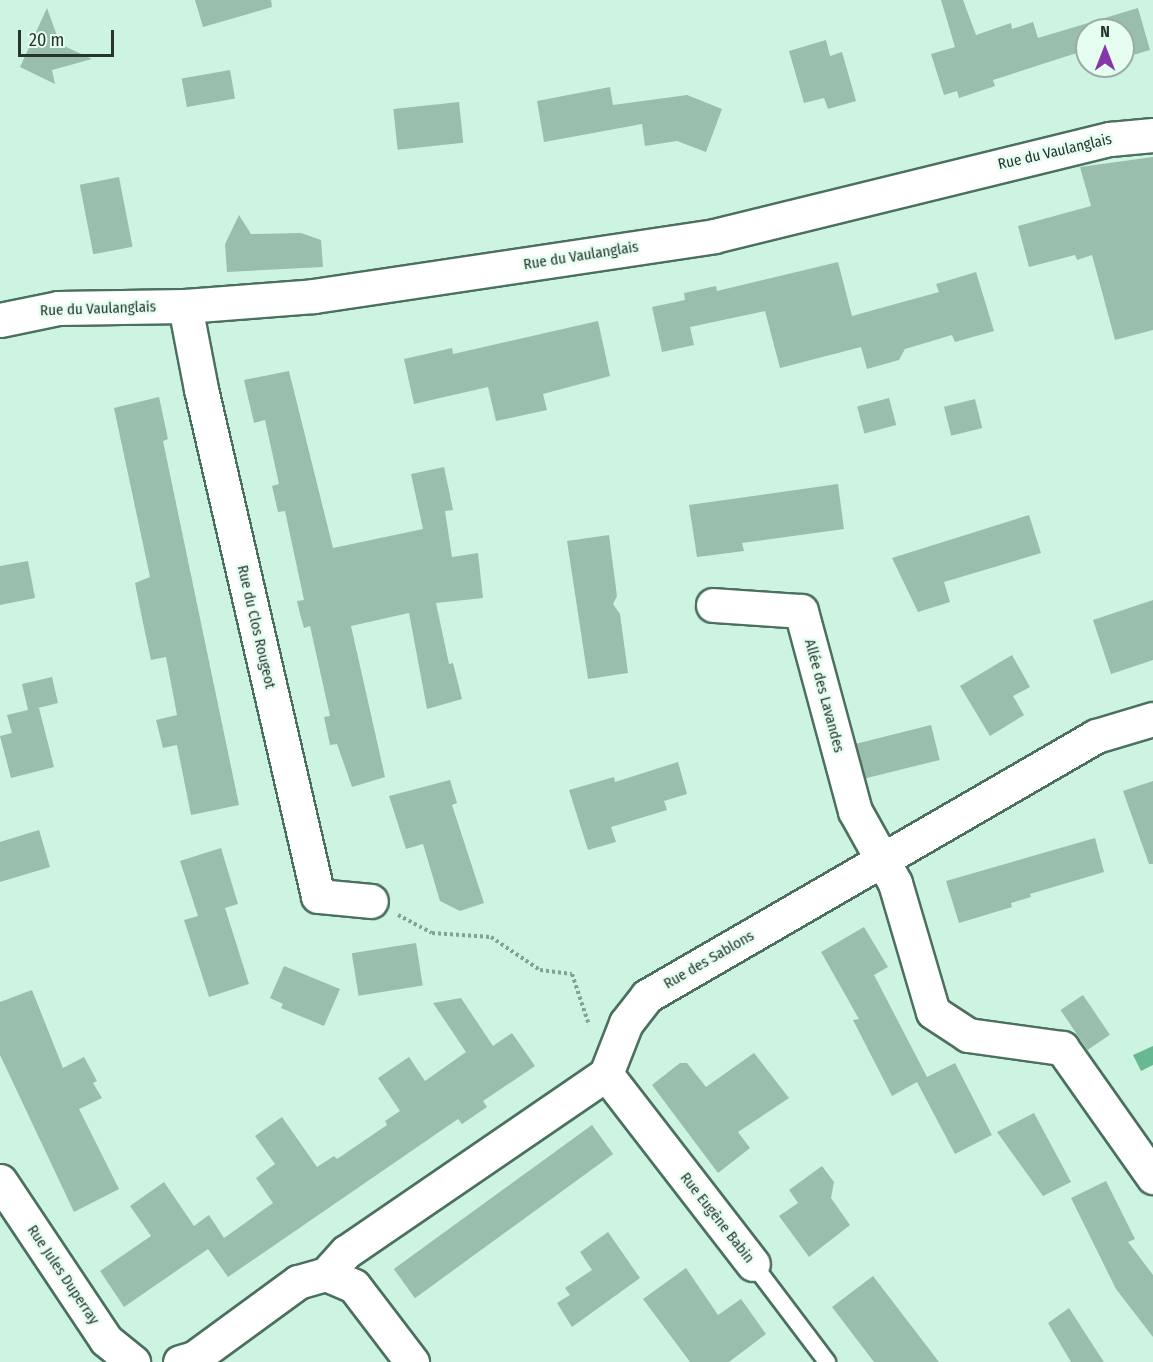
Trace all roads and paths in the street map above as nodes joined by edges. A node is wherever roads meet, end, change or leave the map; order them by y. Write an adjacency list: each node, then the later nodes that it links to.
1 (1153, 135): 2 (street, Rue du Vaulanglais)
2 (185, 306): 3 (street, Rue du Vaulanglais); 7 (street, Rue du Clos Rougeot)
3 (0, 320)
4 (713, 605): 6 (street, Allée des Lavandes)
5 (1153, 719): 6 (street, Rue des Sablons)
6 (881, 862): 8 (street, Rue des Sablons); 9 (street)
7 (371, 901): 8 (path)
8 (606, 1074): 11 (street, Rue Eugène Babin); 12 (street)
9 (1153, 1177)
10 (0, 1181): 13 (street, Rue Jules Duperray)
11 (753, 1264): 16 (lane, Rue Eugène Babin)
12 (326, 1274): 14 (street); 15 (street)
13 (133, 1362)
14 (180, 1362)
15 (412, 1362)
16 (827, 1362)

